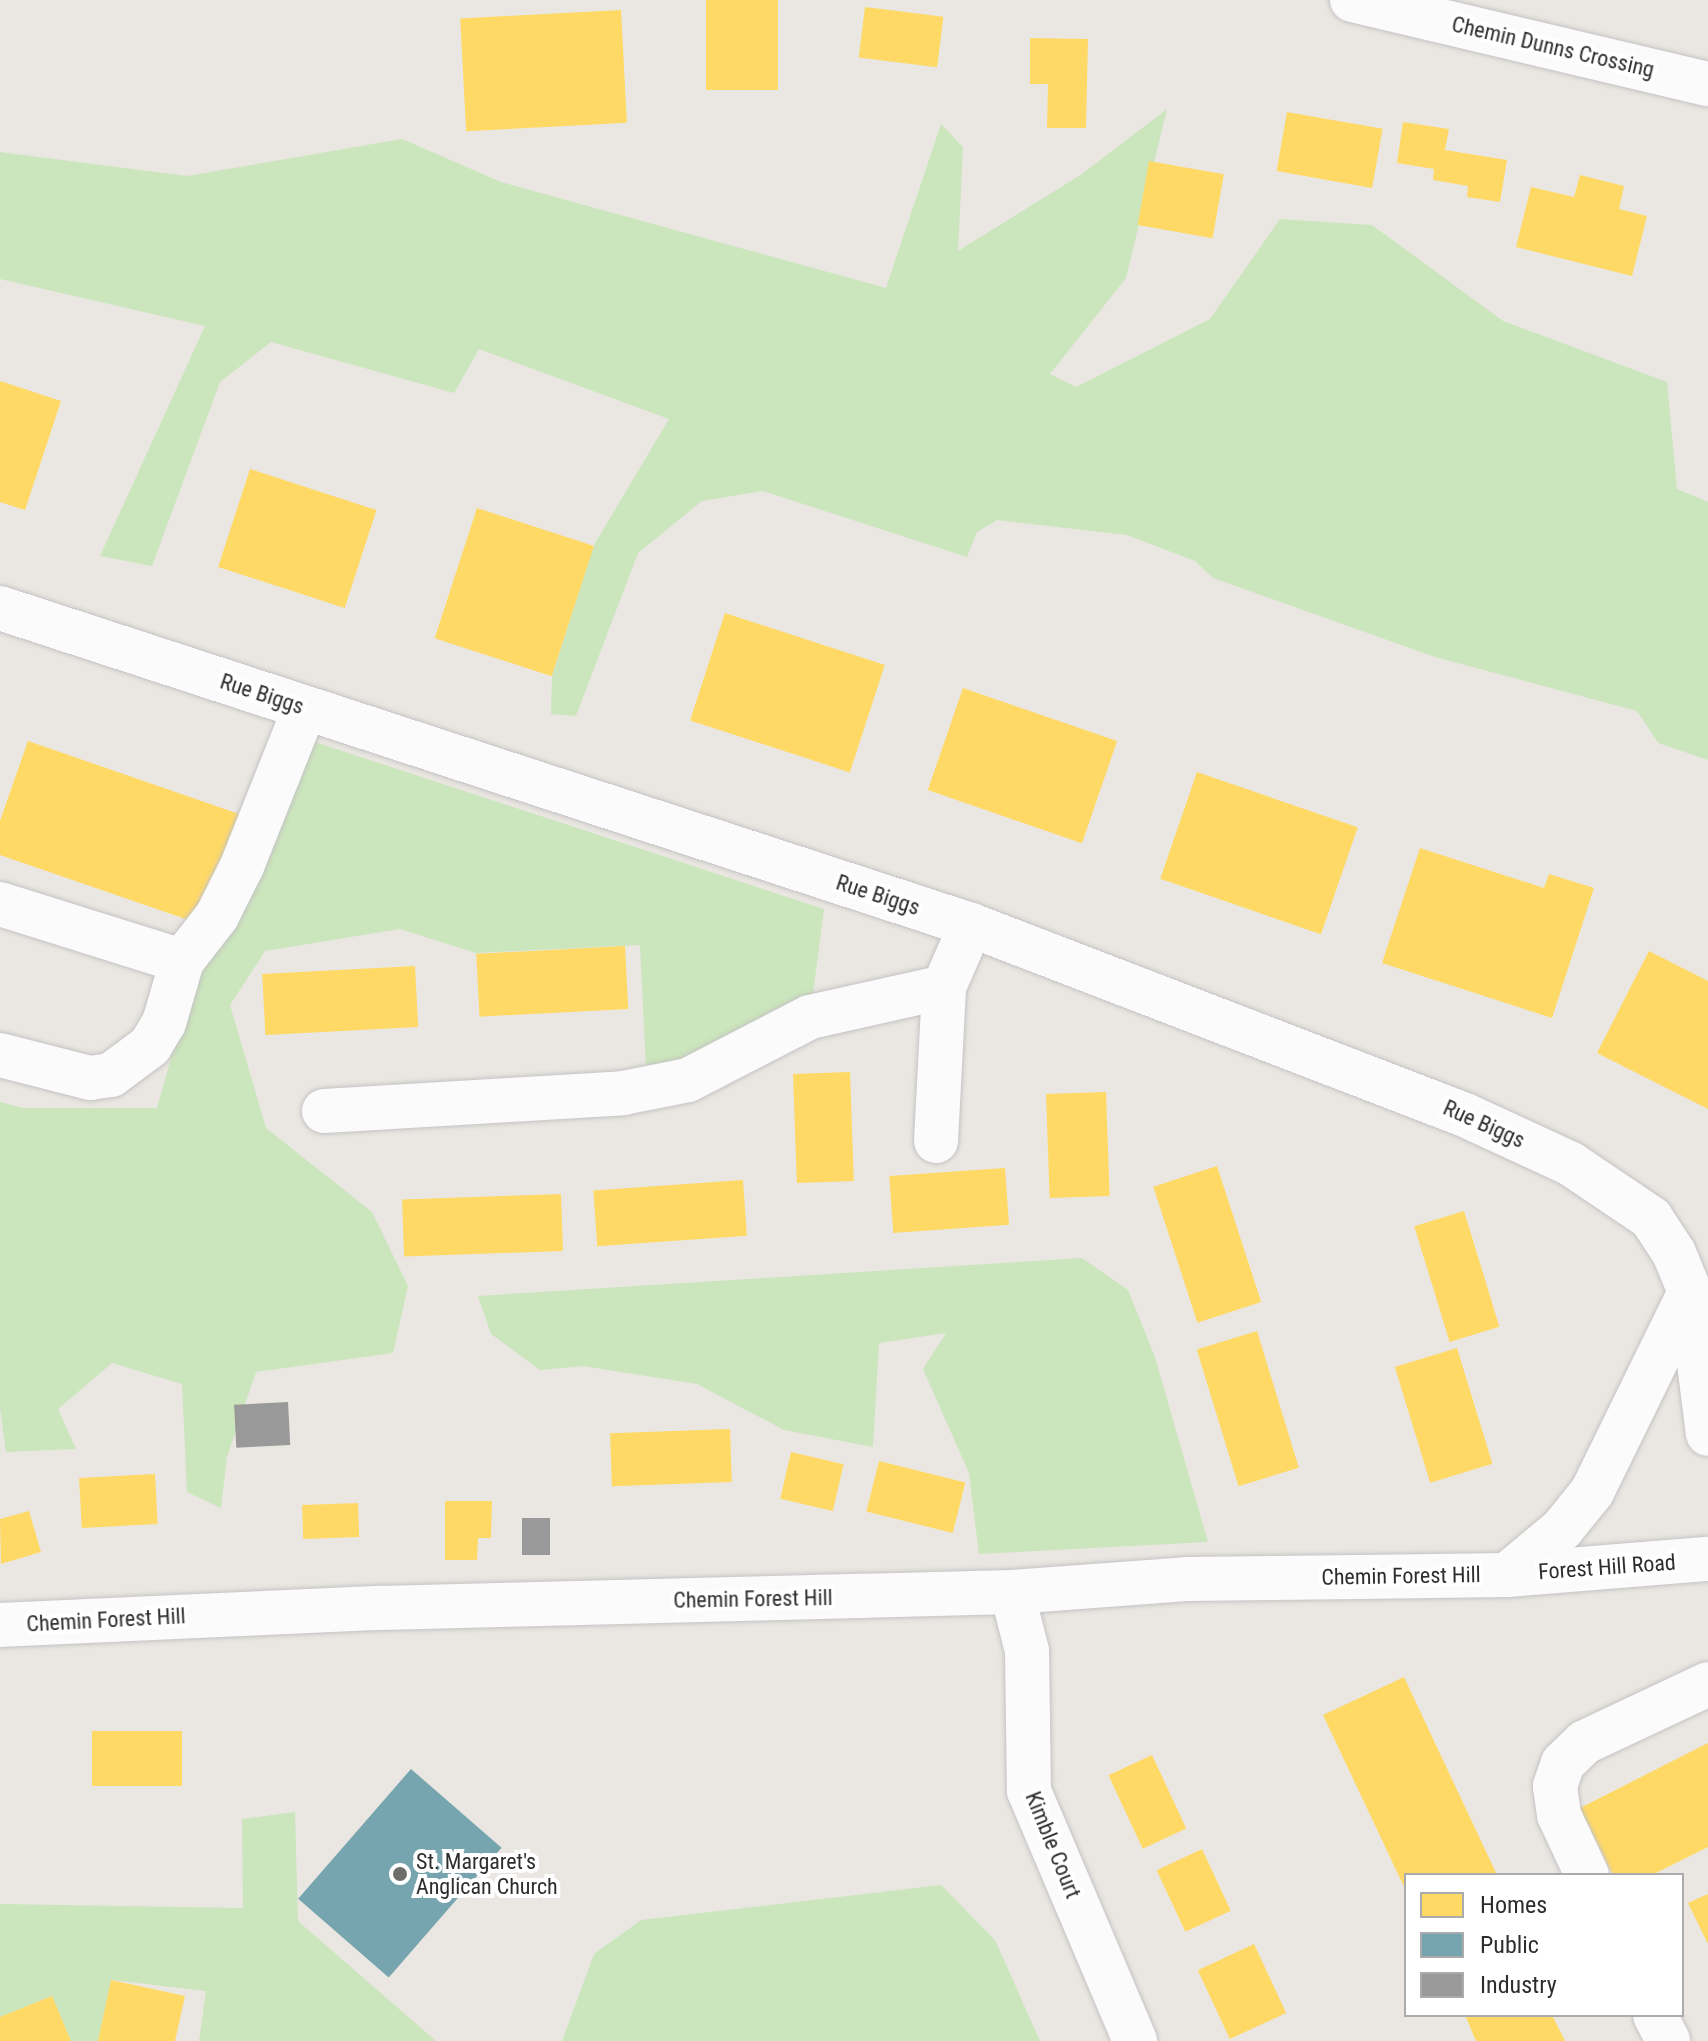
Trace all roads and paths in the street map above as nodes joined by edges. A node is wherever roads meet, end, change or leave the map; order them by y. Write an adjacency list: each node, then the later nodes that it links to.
1 (1352, 0): 2 (street, Chemin Dunns Crossing)
2 (1708, 84)
3 (0, 608): 4 (street, Rue Biggs)
4 (305, 708): 6 (street, Rue Biggs); 7 (street)
5 (0, 904): 7 (street)
6 (971, 925): 8 (street); 12 (street, Rue Biggs)
7 (182, 961): 9 (street)
8 (944, 987): 10 (street); 11 (street)
9 (0, 1055)
10 (324, 1111)
11 (936, 1141)
12 (1690, 1292): 13 (street, Rue Biggs); 15 (street)
13 (1708, 1434)
14 (1708, 1559): 15 (street, Forest Hill Road)
15 (1507, 1575): 16 (street, Chemin Forest Hill)
16 (1012, 1592): 17 (street, Chemin Forest Hill); 21 (street, Kimble Court)
17 (0, 1625)
18 (1708, 1684): 19 (street)
19 (1586, 1873)
20 (1656, 2017): 22 (street)
21 (1135, 2041)
22 (1668, 2041)

